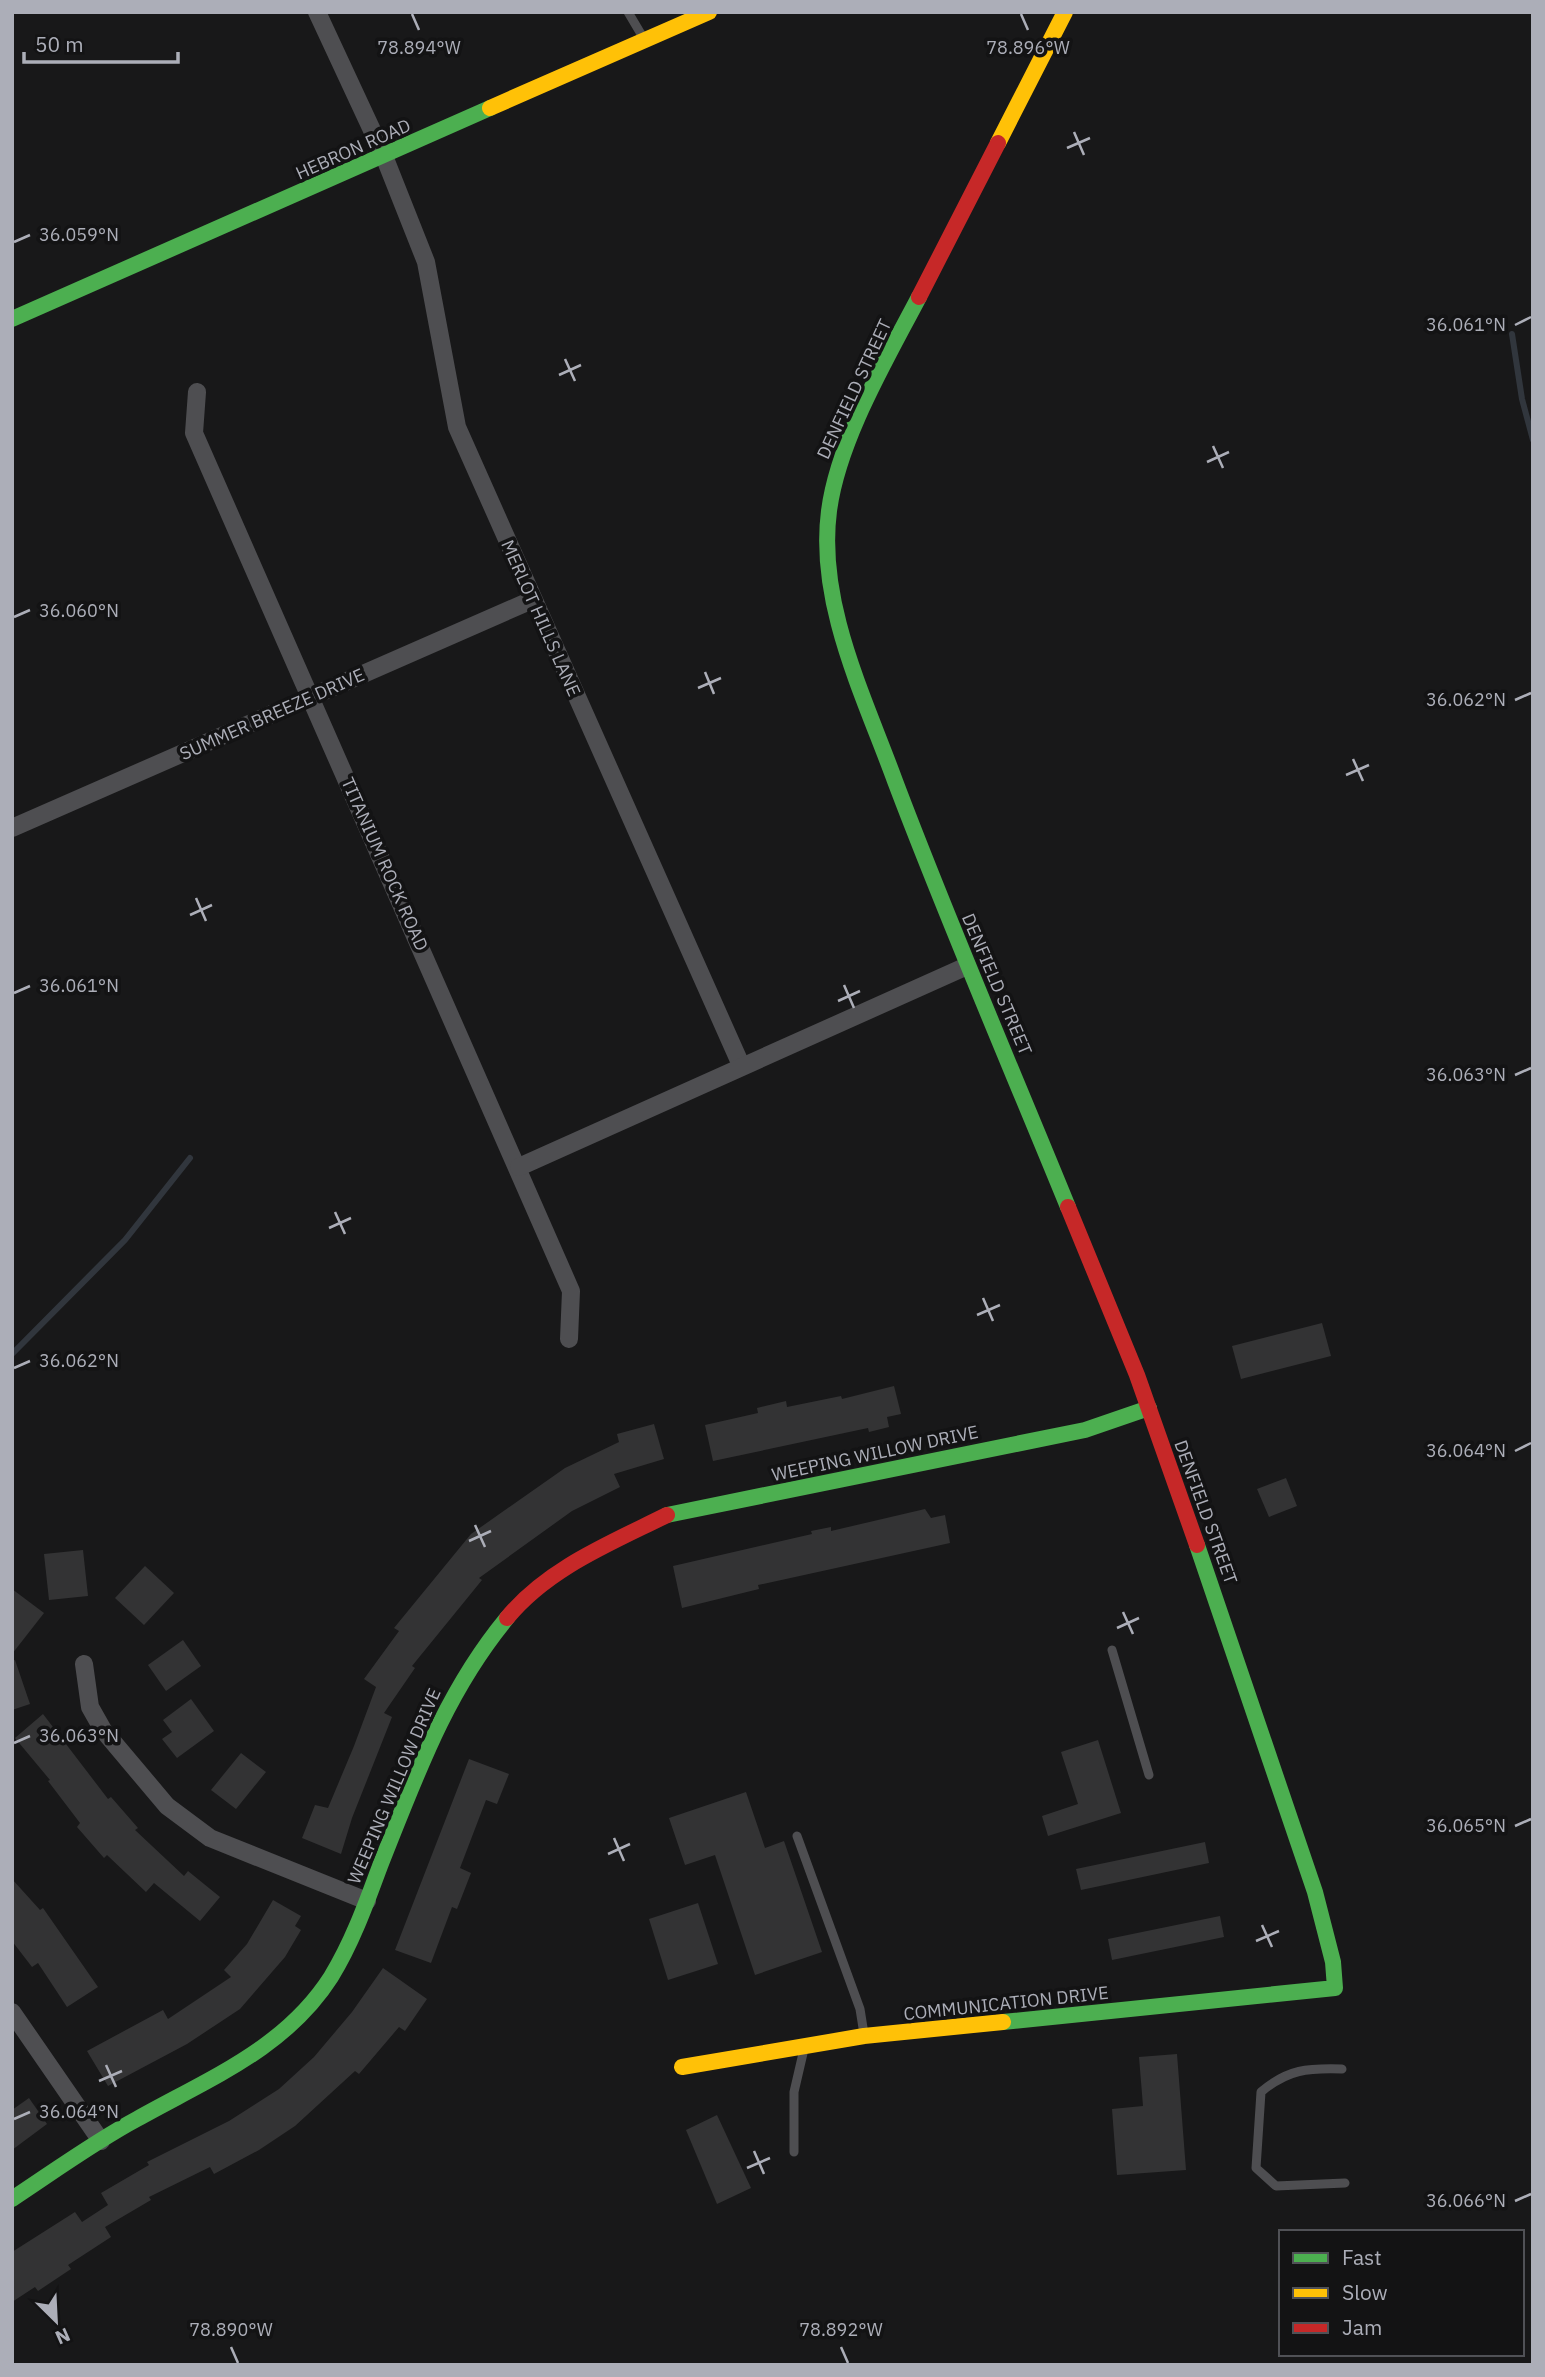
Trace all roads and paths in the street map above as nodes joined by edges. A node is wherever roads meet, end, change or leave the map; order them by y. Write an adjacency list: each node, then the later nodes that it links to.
1 (317, 12): 6 (street, MERLOT HILLS LANE)
2 (628, 12): 5 (lane)
3 (709, 12): 5 (street, HEBRON ROAD)
4 (1065, 12): 12 (street, DENFIELD STREET)
5 (645, 41): 6 (street, HEBRON ROAD)
6 (384, 156): 7 (street, HEBRON ROAD); 9 (street, MERLOT HILLS LANE)
7 (12, 319)
8 (197, 392): 10 (street, TITANIUM ROCK ROAD)
9 (532, 600): 10 (street, SUMMER BREEZE DRIVE); 13 (street, MERLOT HILLS LANE)
10 (312, 697): 11 (street, SUMMER BREEZE DRIVE); 14 (street, TITANIUM ROCK ROAD)
11 (12, 828)
12 (967, 966): 13 (street); 16 (street, DENFIELD STREET)
13 (741, 1065): 14 (street)
14 (519, 1167): 15 (street, TITANIUM ROCK ROAD)
15 (569, 1339)
16 (1149, 1408): 21 (street, WEEPING WILLOW DRIVE); 22 (street, DENFIELD STREET)
17 (1112, 1650): 19 (lane)
18 (85, 1664): 21 (street)
19 (1149, 1775)
20 (797, 1836): 24 (lane)
21 (367, 1901): 28 (street, WEEPING WILLOW DRIVE)
22 (1335, 1988): 24 (street, COMMUNICATION DRIVE)
23 (12, 2012): 28 (street)
24 (864, 2036): 25 (street, COMMUNICATION DRIVE)
25 (805, 2047): 26 (street, COMMUNICATION DRIVE); 29 (lane)
26 (682, 2067)
27 (1342, 2069): 30 (lane)
28 (101, 2141): 31 (street, WEEPING WILLOW DRIVE)
29 (794, 2152)
30 (1345, 2183)
31 (12, 2199)

